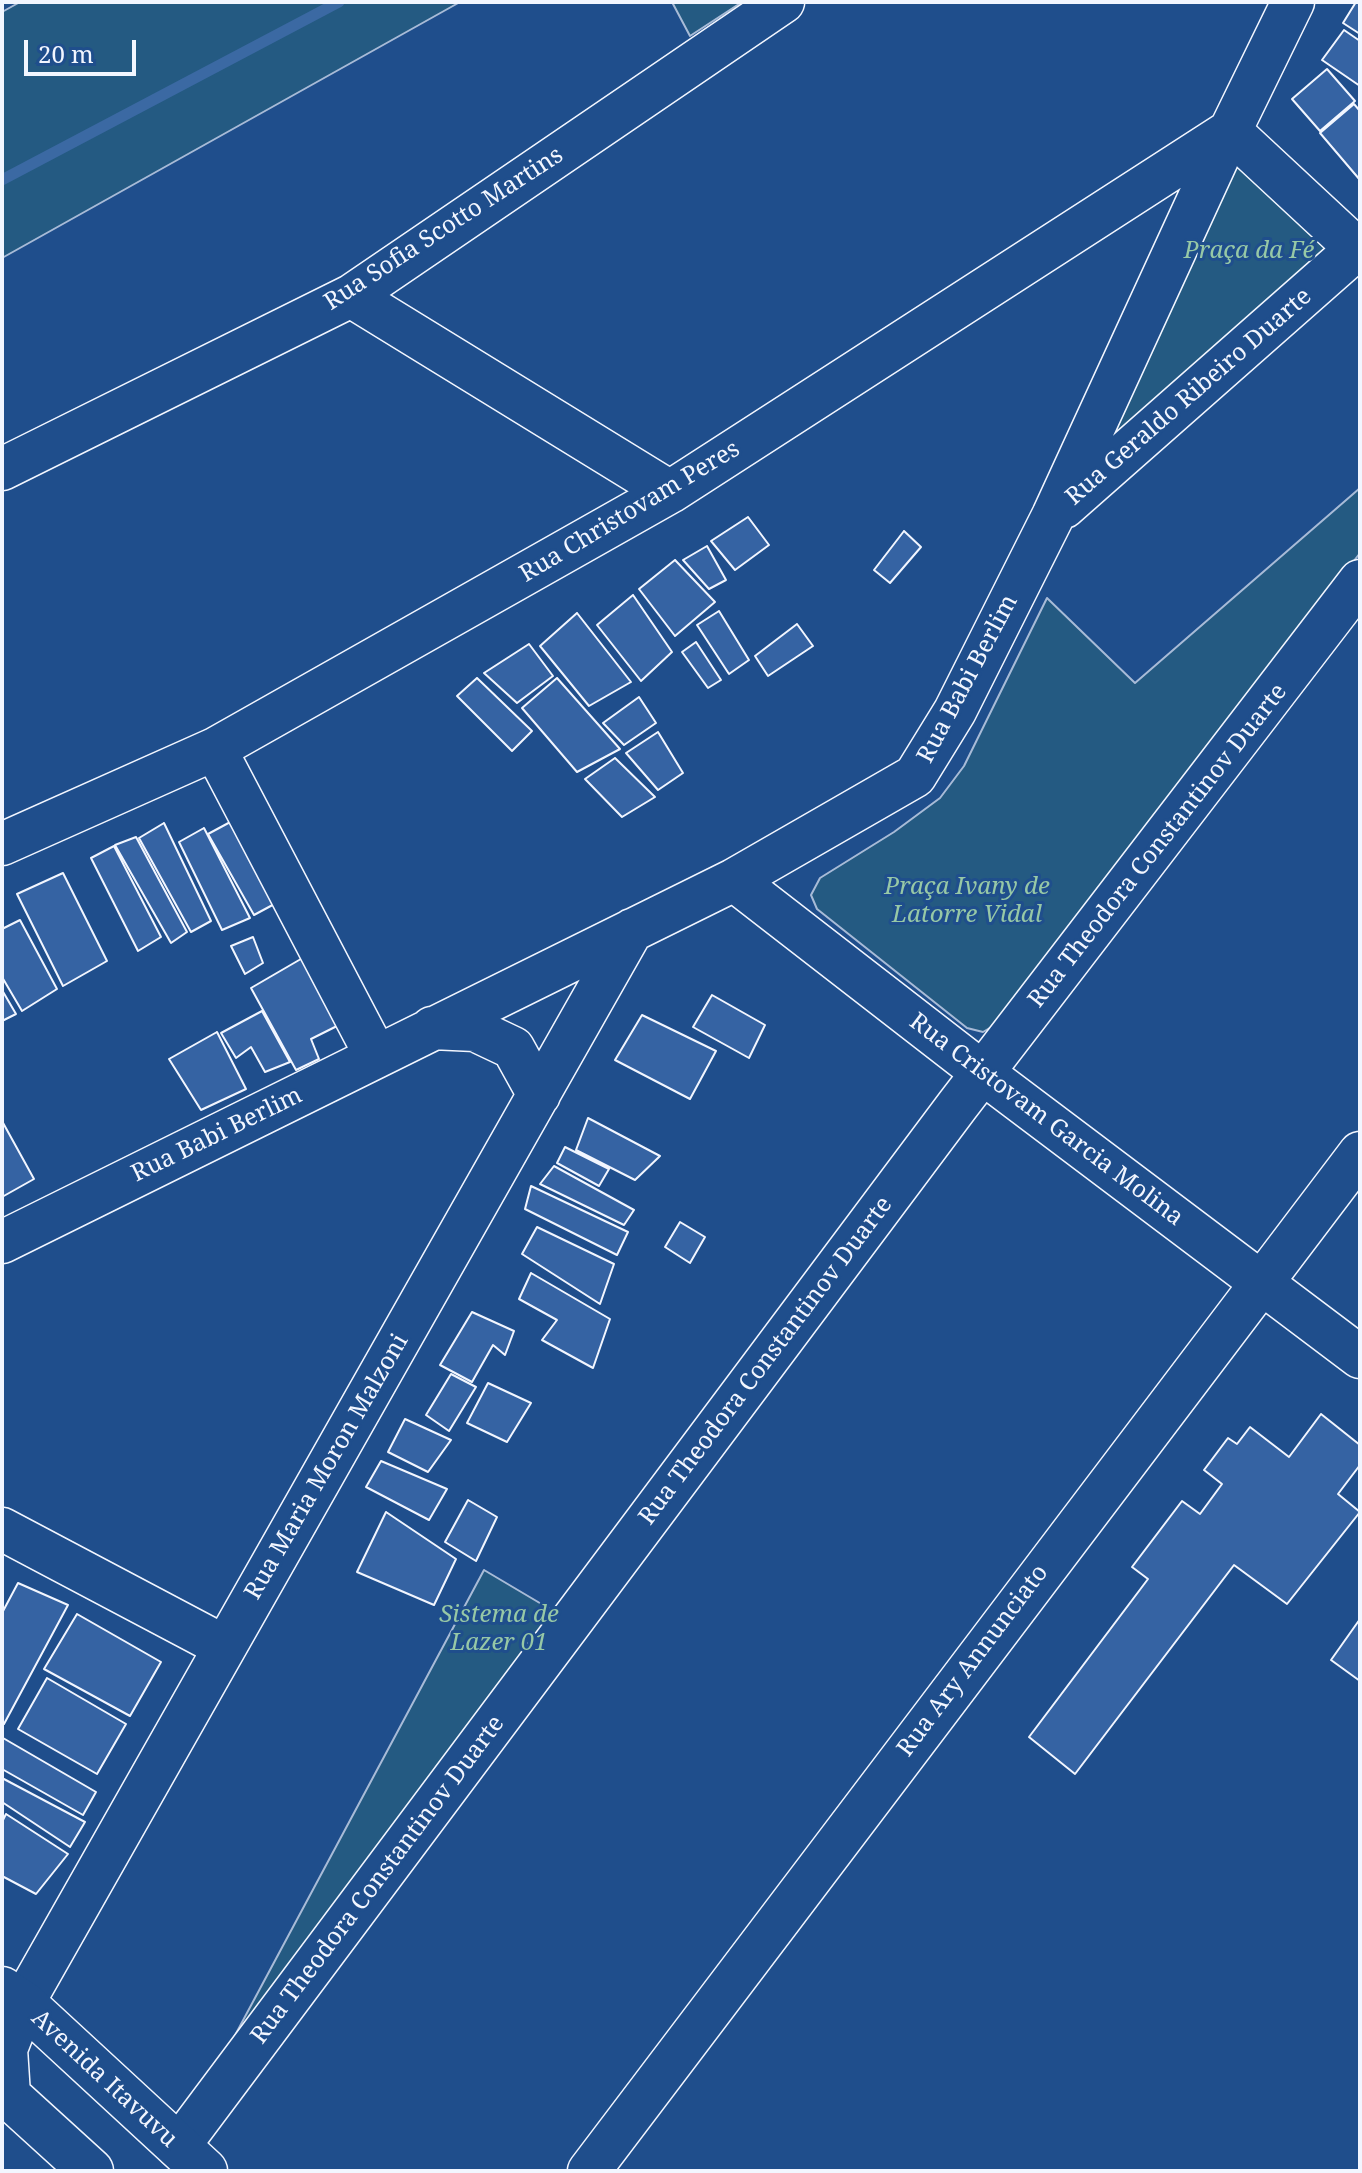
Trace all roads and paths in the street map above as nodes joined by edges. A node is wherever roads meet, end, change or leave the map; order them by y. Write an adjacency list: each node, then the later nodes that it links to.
1 (783, 2): 5 (street, Rua Sofia Scotto Martins)
2 (1293, 2): 3 (street, Rua Babi Berlim)
3 (1230, 131): 4 (street); 7 (street, Rua Christovam Peres); 8 (street, Rua Babi Berlim)
4 (1358, 248): 8 (street, Rua Geraldo Ribeiro Duarte)
5 (351, 296): 6 (street, Rua Sofia Scotto Martins); 7 (street)
6 (2, 469)
7 (670, 492): 10 (street, Rua Christovam Peres)
8 (1053, 516): 12 (street, Rua Babi Berlim)
9 (1360, 581): 16 (street, Rua Theodora Constantinov Duarte)
10 (215, 749): 11 (street, Rua Christovam Peres); 15 (street)
11 (2, 844)
12 (734, 880): 13 (street, Rua Babi Berlim); 16 (street, Rua Cristovam Garcia Molina)
13 (632, 930): 14 (street, Rua Babi Berlim); 17 (street, Rua Maria Moron Malzoni)
14 (432, 1028): 15 (street, Rua Babi Berlim); 17 (street, Rua Babi Berlim)
15 (376, 1056): 19 (street, Rua Babi Berlim)
16 (983, 1073): 20 (street, Rua Cristovam Garcia Molina); 26 (street, Rua Theodora Constantinov Duarte)
17 (539, 1095): 23 (street, Rua Maria Moron Malzoni)
18 (1360, 1153): 20 (street, Rua Ary Annunciato)
19 (2, 1242)
20 (1260, 1281): 21 (street, Rua Cristovam Garcia Molina); 28 (street, Rua Ary Annunciato)
21 (1360, 1357)
22 (2, 1529): 23 (street)
23 (225, 1647): 24 (street, Rua Maria Moron Malzoni)
24 (12, 1996): 25 (main road); 26 (main road, Avenida Itavuvu)
25 (4, 2096): 27 (main road)
26 (192, 2159)
27 (91, 2171)
28 (589, 2171)

